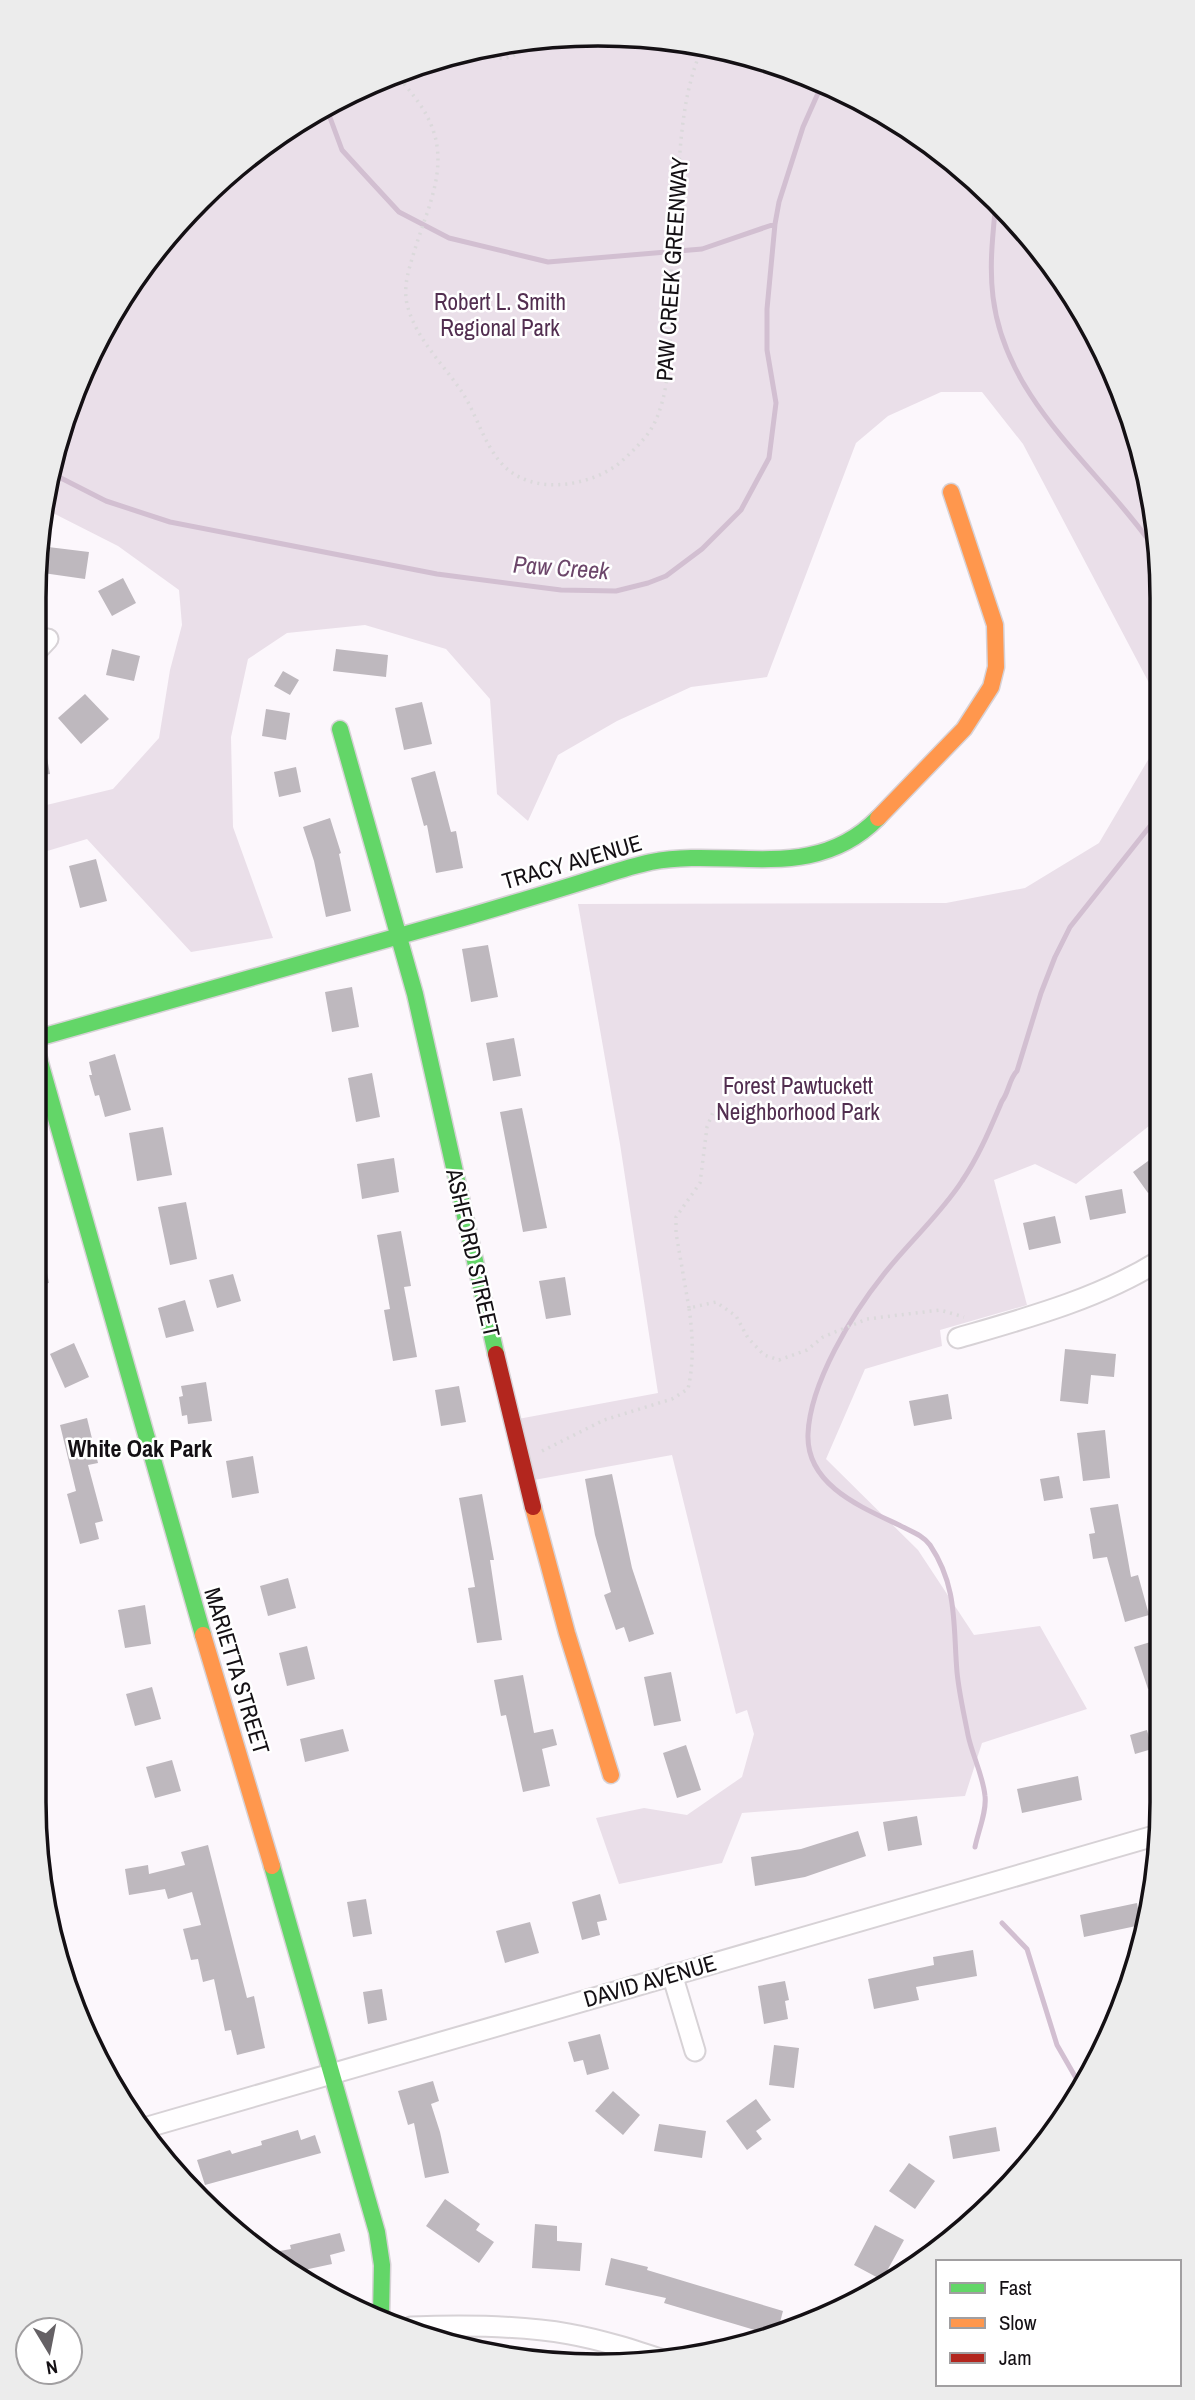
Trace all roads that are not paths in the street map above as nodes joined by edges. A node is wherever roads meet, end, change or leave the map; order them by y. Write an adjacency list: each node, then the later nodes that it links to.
1 (951, 492): 3 (street, TRACY AVENUE)
2 (340, 729): 3 (street, ASHFORD STREET)
3 (399, 934): 4 (street, TRACY AVENUE); 8 (street, ASHFORD STREET)
4 (46, 1037)
5 (46, 1083): 12 (street, MARIETTA STREET)
6 (1150, 1269): 7 (street)
7 (958, 1338)
8 (611, 1775)
9 (1148, 1838): 10 (street, DAVID AVENUE)
10 (672, 1974): 11 (street); 12 (street, DAVID AVENUE)
11 (695, 2051)
12 (331, 2073): 13 (street, DAVID AVENUE); 14 (street, MARIETTA STREET)
13 (151, 2126)
14 (381, 2310)
15 (426, 2327): 16 (street)
16 (640, 2352)

